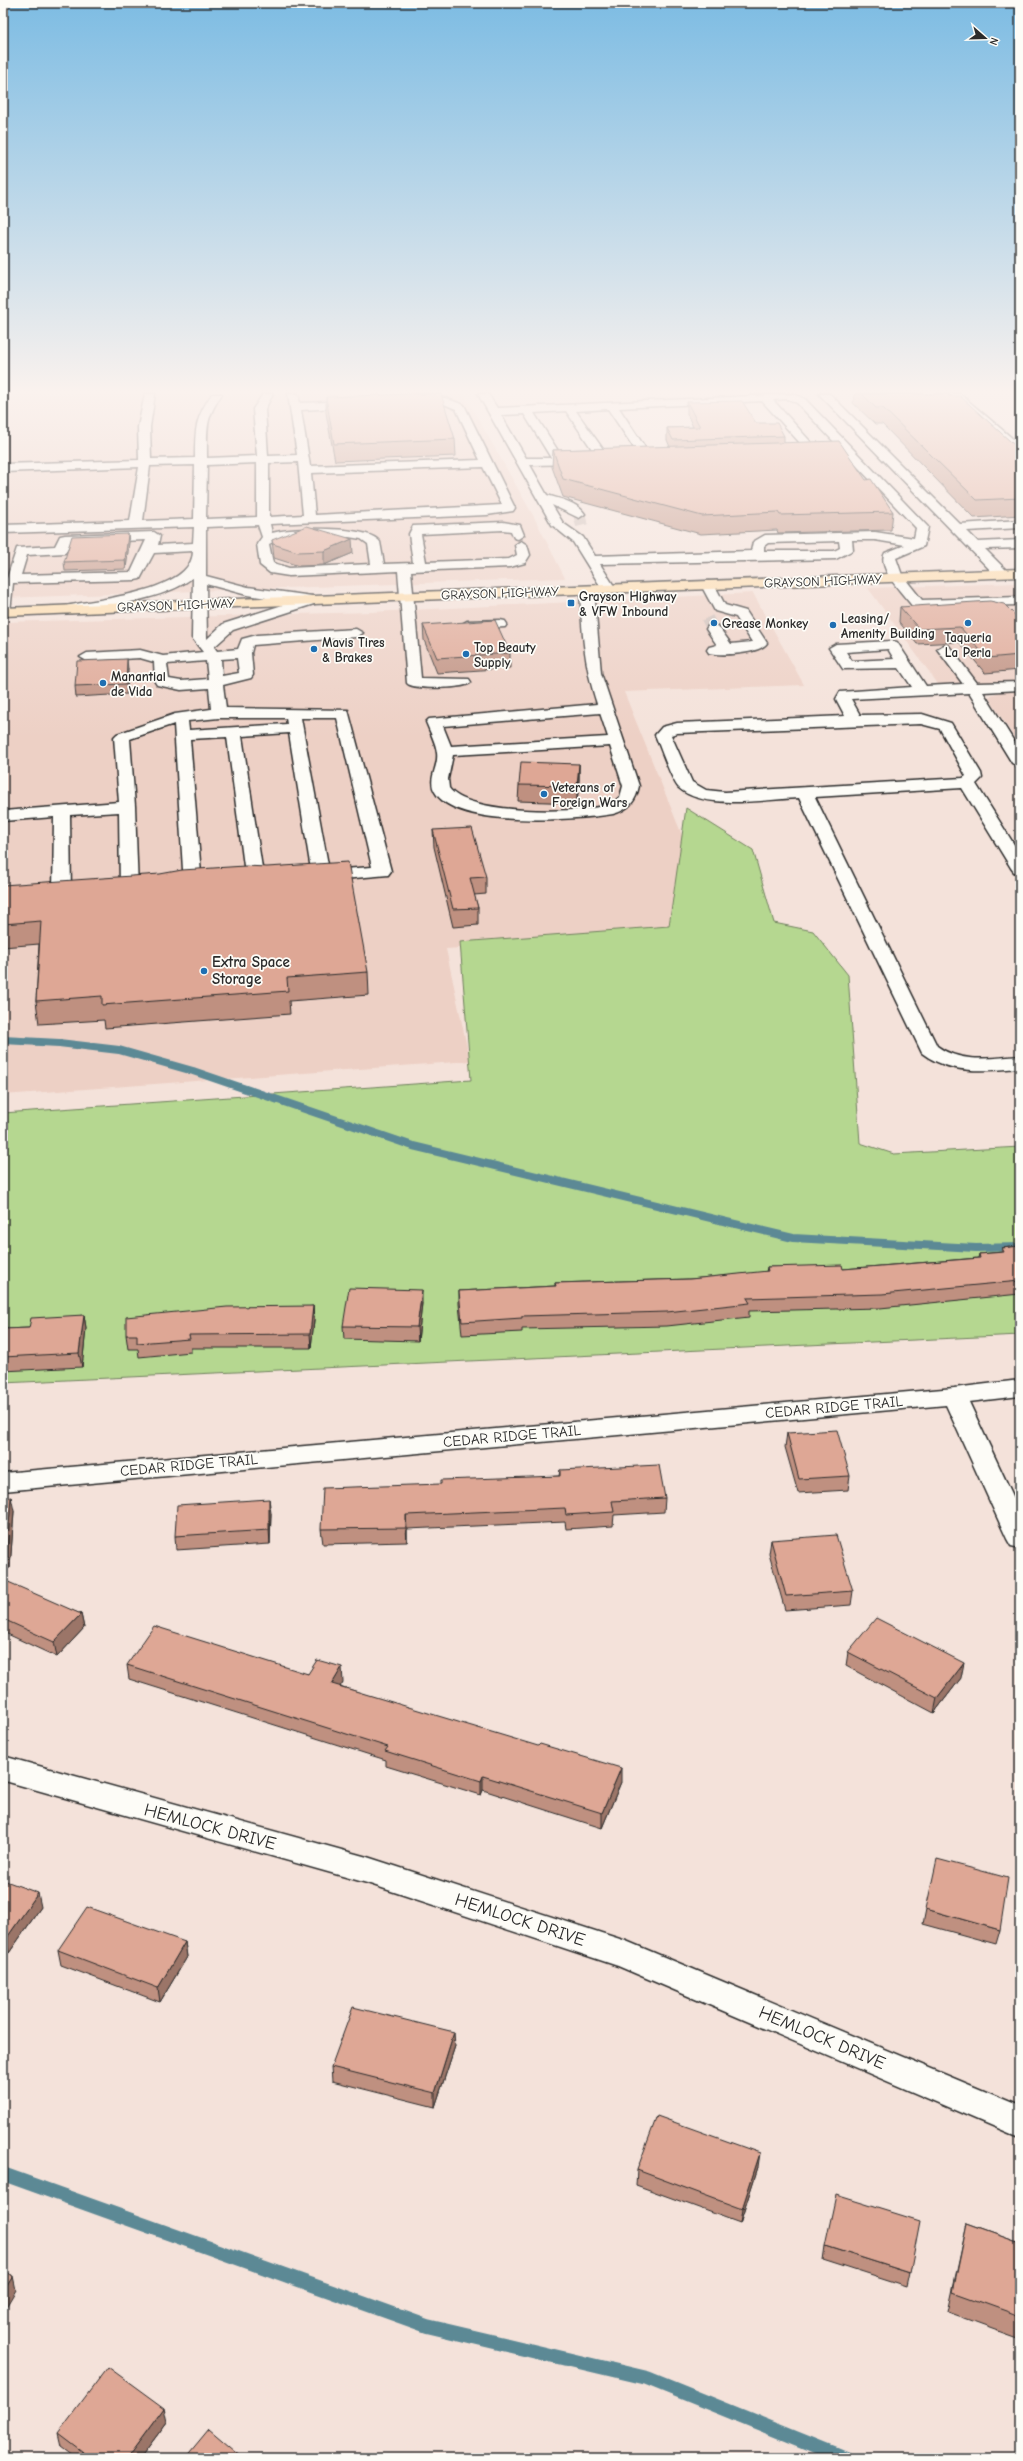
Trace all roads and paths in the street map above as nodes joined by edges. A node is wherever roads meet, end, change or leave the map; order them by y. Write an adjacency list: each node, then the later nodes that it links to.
1 (138, 509): 15 (street)
2 (200, 509): 13 (street)
3 (263, 509): 12 (street)
4 (308, 509): 11 (street)
5 (503, 509): 10 (street)
6 (549, 509): 22 (street)
7 (570, 509): 22 (street)
8 (905, 509): 23 (street)
9 (939, 509): 18 (street)
10 (487, 511): 11 (street); 16 (street)
11 (309, 518): 12 (street)
12 (263, 520): 13 (street); 21 (street)
13 (200, 523): 15 (street); 28 (street)
14 (1020, 524): 18 (street)
15 (136, 525): 17 (street)
16 (490, 525): 31 (street); 31 (street)
17 (37, 528): 19 (street); 27 (street)
18 (958, 528): 25 (street)
19 (3, 529)
20 (845, 537): 23 (street); 29 (street); 29 (street)
21 (267, 539): 33 (street); 33 (street)
22 (578, 540): 30 (street)
23 (919, 542): 37 (street)
24 (1020, 544): 25 (street)
25 (977, 546): 35 (street)
26 (150, 549): 27 (street); 28 (street); 38 (street)
27 (22, 551): 38 (street)
28 (200, 553): 36 (street); 47 (street)
29 (756, 555): 30 (street)
30 (591, 560): 40 (street)
31 (420, 566): 32 (street)
32 (404, 567): 33 (street); 42 (street)
33 (378, 568)
34 (1020, 573): 35 (main road, GRAYSON HIGHWAY)
35 (1002, 574): 37 (main road, GRAYSON HIGHWAY)
36 (200, 578): 43 (street); 45 (street)
37 (897, 578): 39 (main road, GRAYSON HIGHWAY); 44 (street)
38 (7, 581): 48 (street)
39 (708, 585): 40 (main road, GRAYSON HIGHWAY); 46 (street)
40 (610, 589): 41 (main road, GRAYSON HIGHWAY)
41 (587, 590): 42 (main road, GRAYSON HIGHWAY); 68 (street)
42 (408, 597): 43 (main road, GRAYSON HIGHWAY); 53 (street)
43 (312, 600): 45 (main road, GRAYSON HIGHWAY); 57 (street)
44 (1020, 601)
45 (198, 604): 47 (main road, GRAYSON HIGHWAY); 57 (street)
46 (720, 608): 49 (street); 54 (street)
47 (71, 609): 48 (main road, GRAYSON HIGHWAY)
48 (3, 612)
49 (705, 612)
50 (500, 624): 52 (street)
51 (423, 626): 53 (street)
52 (454, 626)
53 (408, 627): 63 (street)
54 (713, 629)
55 (356, 633): 58 (street)
56 (944, 649): 64 (street)
57 (210, 651): 58 (street); 60 (street); 65 (street)
58 (244, 653): 65 (street)
59 (87, 657): 60 (street)
60 (163, 660): 65 (street)
61 (904, 663): 67 (street)
62 (1012, 672): 64 (street)
63 (464, 682)
64 (969, 682): 66 (street); 67 (street); 77 (street)
65 (216, 683): 69 (street)
66 (1020, 686)
67 (921, 690): 71 (street)
68 (606, 708): 75 (street); 76 (street)
69 (219, 713): 70 (street); 72 (street)
70 (180, 717): 74 (street); 80 (street)
71 (855, 720): 78 (street); 79 (street)
72 (295, 721): 72 (street); 73 (street)
73 (234, 732): 74 (street); 84 (street)
74 (182, 735): 85 (street)
75 (616, 741): 76 (street); 76 (street)
76 (444, 751)
77 (1020, 763)
78 (967, 783): 79 (street); 83 (street)
79 (804, 791): 88 (street)
80 (127, 806): 81 (street); 86 (street)
81 (62, 811): 82 (street); 87 (street)
82 (3, 816)
83 (1020, 868)
84 (255, 881)
85 (192, 886)
86 (130, 890)
87 (62, 895)
88 (1020, 1062)
89 (1020, 1388): 90 (street, CEDAR RIDGE TRAIL)
90 (954, 1396): 91 (street, CEDAR RIDGE TRAIL); 92 (street)
91 (3, 1482)
92 (1020, 1539)
93 (3, 1768): 94 (street, HEMLOCK DRIVE)
94 (1020, 2122)

